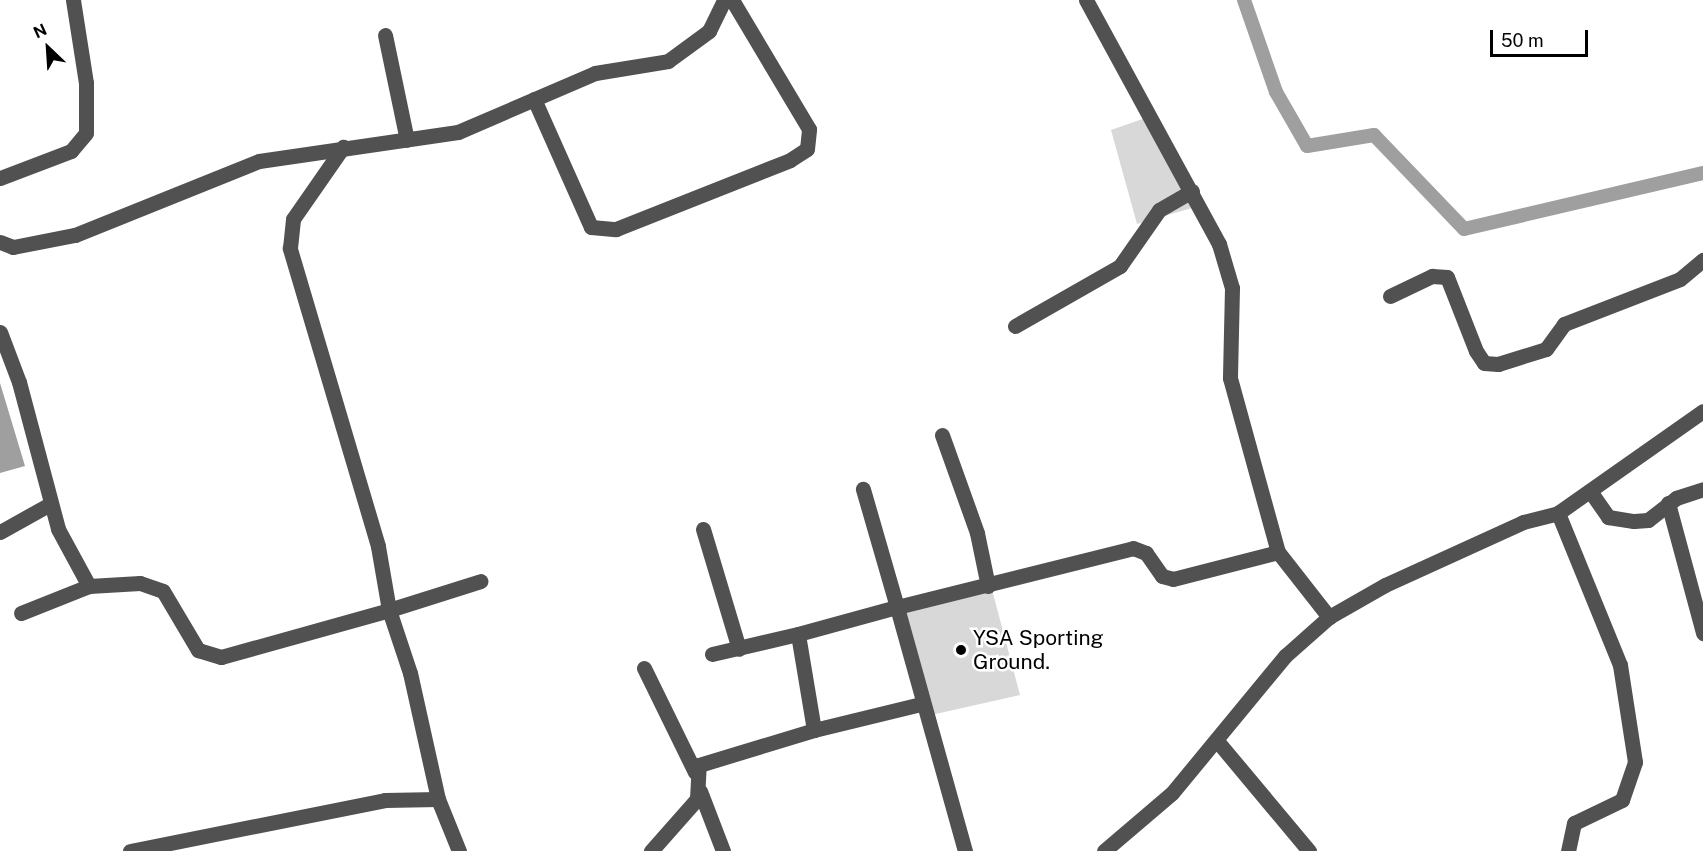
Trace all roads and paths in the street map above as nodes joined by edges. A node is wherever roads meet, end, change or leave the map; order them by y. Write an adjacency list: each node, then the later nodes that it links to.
1 (73, 0): 9 (street)
2 (724, 0): 6 (street)
3 (732, 0): 6 (street)
4 (1086, 0): 10 (street)
5 (385, 36): 7 (street)
6 (534, 99): 7 (street)
7 (407, 140): 8 (street)
8 (343, 147): 11 (street); 31 (street)
9 (0, 178)
10 (1192, 191): 14 (street); 26 (street)
11 (1, 246)
12 (1703, 260): 13 (street)
13 (1390, 296)
14 (1015, 326)
15 (0, 332): 22 (street)
16 (1702, 414): 20 (street)
17 (942, 435): 29 (street)
18 (863, 489): 30 (street)
19 (1703, 489): 21 (street)
20 (1590, 491): 21 (street); 23 (street)
21 (1668, 503): 34 (street)
22 (50, 504): 25 (street); 28 (street)
23 (1558, 513): 33 (street); 52 (street)
24 (703, 529): 36 (street)
25 (0, 532)
26 (1278, 552): 29 (street); 33 (street)
27 (481, 581): 31 (street)
28 (89, 586): 31 (street); 32 (street)
29 (988, 586): 30 (street)
30 (897, 607): 35 (street); 39 (street)
31 (395, 608): 44 (street)
32 (21, 613)
33 (1329, 617): 41 (street)
34 (1703, 633)
35 (798, 634): 36 (street); 40 (street)
36 (739, 649): 37 (street)
37 (712, 654)
38 (644, 668): 42 (street)
39 (921, 704): 40 (street); 49 (street)
40 (814, 730): 42 (street)
41 (1218, 742): 50 (street); 51 (street)
42 (696, 772): 43 (street)
43 (700, 791): 47 (street); 48 (street)
44 (438, 799): 45 (street); 46 (street)
45 (130, 851)
46 (459, 851)
47 (651, 851)
48 (723, 851)
49 (965, 851)
50 (1104, 851)
51 (1309, 851)
52 (1568, 851)

